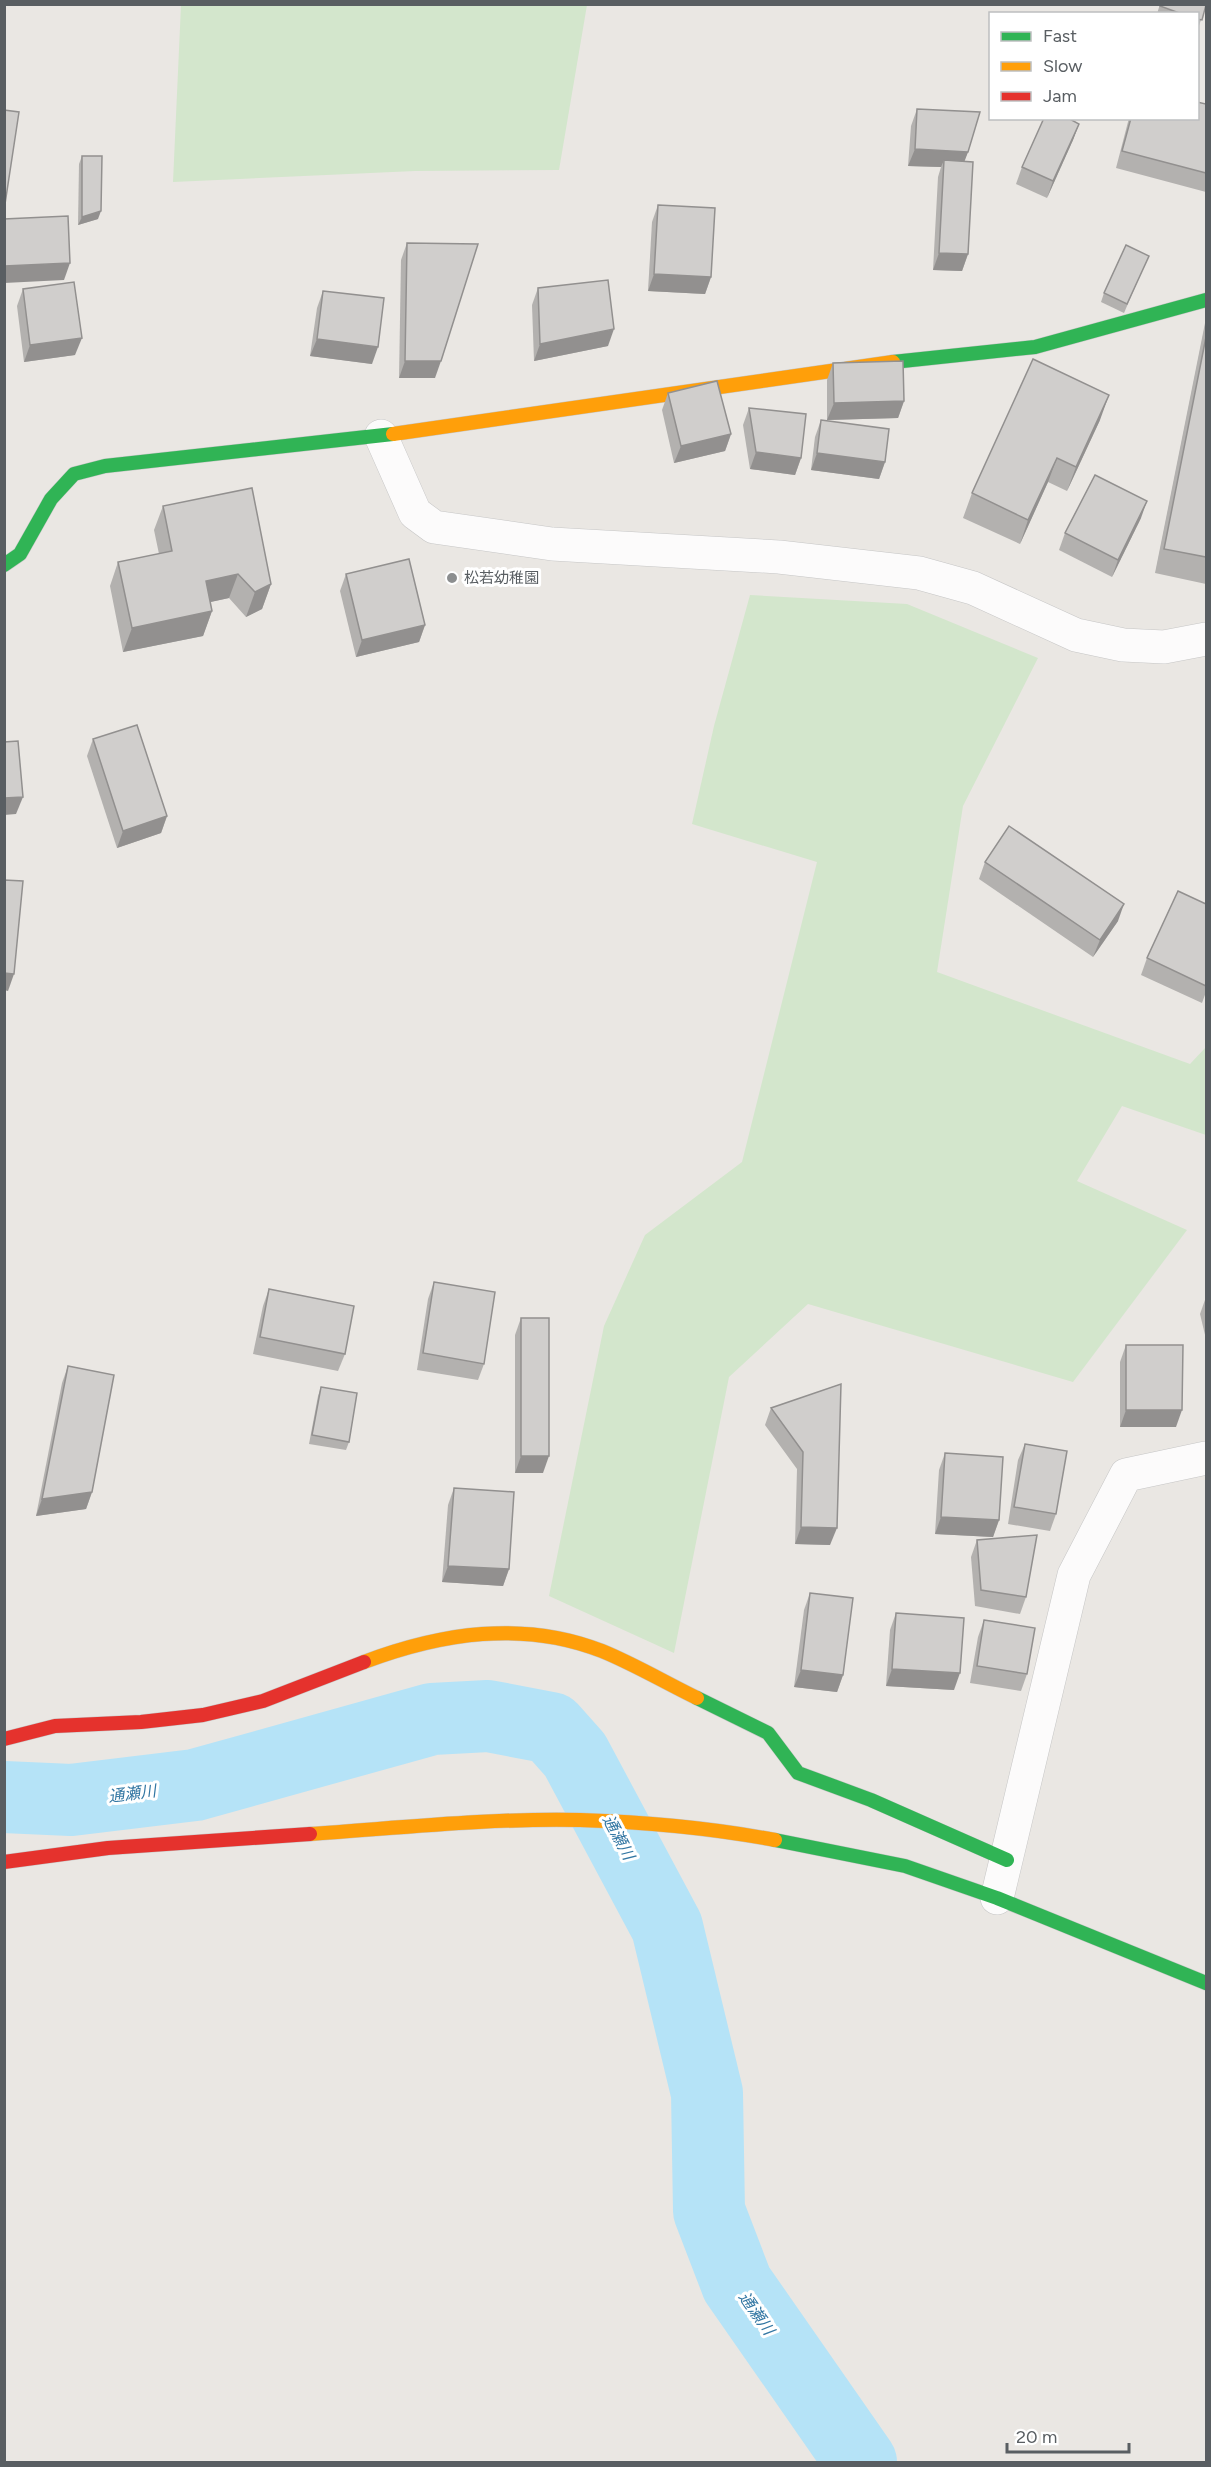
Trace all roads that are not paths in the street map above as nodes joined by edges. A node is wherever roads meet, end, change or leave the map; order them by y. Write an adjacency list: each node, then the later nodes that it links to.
1 (1206, 300): 2 (street)
2 (381, 436): 3 (street); 4 (street)
3 (4, 565)
4 (1206, 639)
5 (1206, 1458): 7 (street)
6 (4, 1739): 7 (street)
7 (1007, 1860): 9 (street)
8 (4, 1862): 9 (street)
9 (997, 1898): 10 (street)
10 (1206, 1983)

